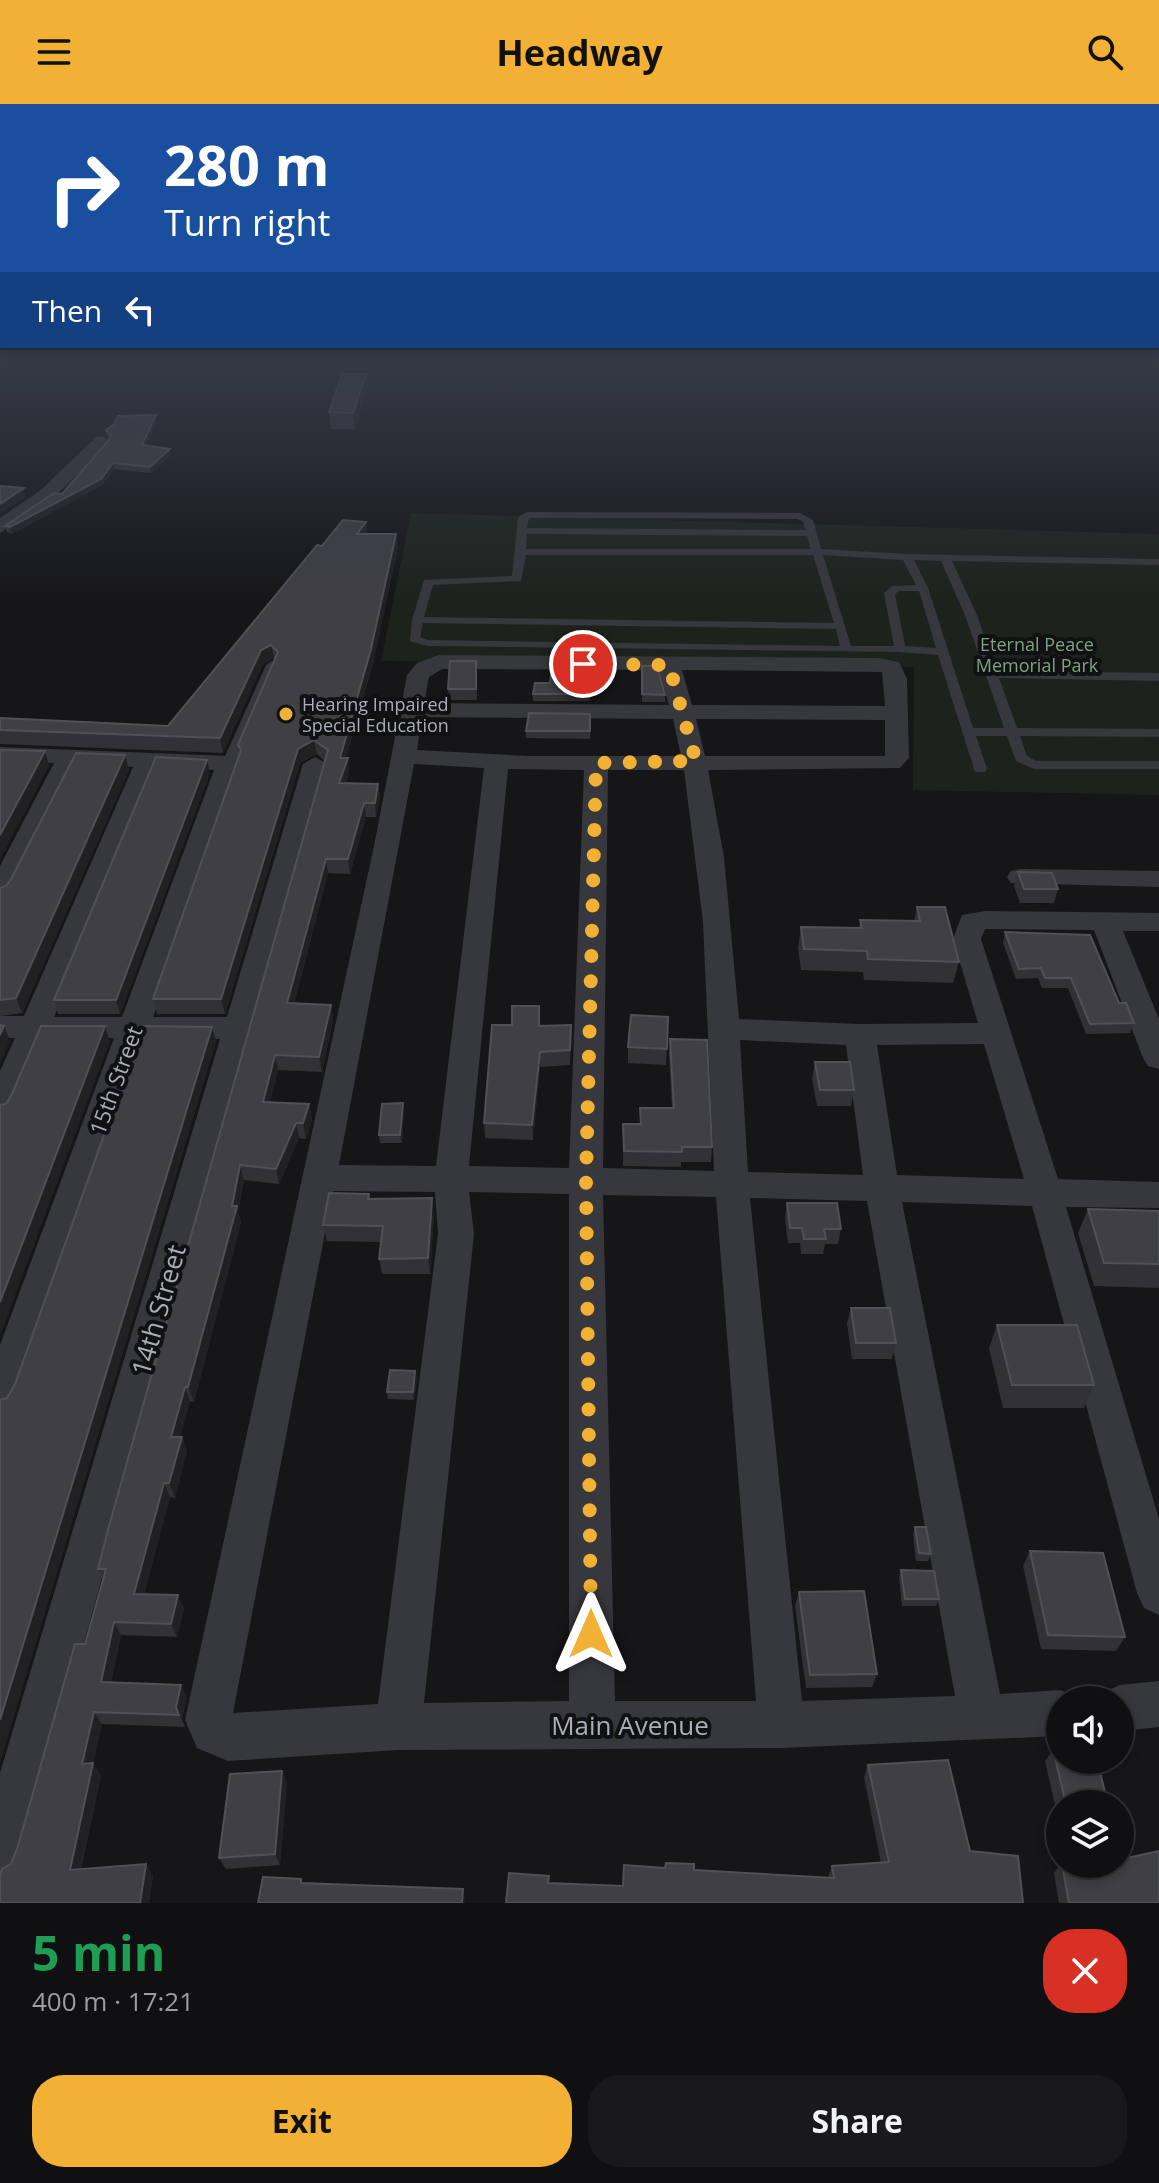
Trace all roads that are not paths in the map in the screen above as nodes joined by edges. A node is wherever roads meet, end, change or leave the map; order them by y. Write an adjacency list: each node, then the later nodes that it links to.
1 (102, 441): 2 (street)
2 (0, 527)
3 (522, 531): 4 (lane); 4 (lane); 5 (lane)
4 (812, 533): 6 (lane)
5 (521, 552): 6 (lane); 11 (lane)
6 (817, 552): 7 (lane); 12 (lane)
7 (907, 557): 8 (lane); 10 (lane)
8 (946, 560): 9 (lane); 18 (lane)
9 (1159, 562)
10 (923, 588): 14 (lane); 15 (lane)
11 (418, 620): 12 (lane); 13 (lane)
12 (841, 626): 13 (lane)
13 (846, 649): 14 (lane)
14 (899, 649): 15 (lane)
15 (943, 652): 23 (lane)
16 (272, 665): 32 (lane)
17 (669, 665): 20 (street); 21 (street); 22 (street)
18 (991, 674): 19 (lane); 24 (lane)
19 (1159, 677)
20 (411, 710): 22 (street); 27 (street)
21 (895, 713): 22 (street); 30 (street)
22 (685, 714): 30 (street)
23 (968, 732): 24 (lane); 36 (lane)
24 (1011, 732): 25 (lane); 35 (lane)
25 (1159, 733)
26 (0, 754): 28 (street)
27 (401, 756): 31 (street); 51 (street)
28 (69, 758): 29 (street); 39 (street)
29 (148, 761): 32 (street); 43 (street)
30 (696, 761): 33 (street); 46 (street)
31 (497, 762): 33 (street); 52 (street)
32 (229, 763): 45 (street, 15th Street)
33 (596, 763): 53 (street)
34 (315, 764): 44 (street, 14th Street)
35 (1159, 765)
36 (980, 769)
37 (1021, 877): 38 (street)
38 (1159, 879)
39 (0, 892)
40 (1105, 921): 41 (street); 47 (street); 49 (street)
41 (1159, 922)
42 (0, 1027): 43 (street)
43 (36, 1028): 45 (street); 50 (street)
44 (239, 1028): 45 (street); 67 (street, 14th Street)
45 (133, 1029): 58 (street, 15th Street)
46 (725, 1029): 48 (street); 54 (street)
47 (995, 1033): 48 (street); 56 (street)
48 (860, 1035): 55 (street)
49 (1159, 1058)
50 (0, 1108)
51 (318, 1178): 52 (street); 66 (street, Main Avenue)
52 (451, 1178): 53 (street); 66 (street)
53 (586, 1179): 54 (street); 64 (street)
54 (732, 1187): 55 (street); 65 (street)
55 (882, 1188): 56 (street); 63 (street)
56 (1045, 1192): 57 (street); 59 (street)
57 (1159, 1195)
58 (0, 1398)
59 (1159, 1593)
60 (1159, 1704): 61 (street)
61 (1134, 1707)
62 (1046, 1714): 63 (street, Main Avenue)
63 (982, 1719): 65 (street, Main Avenue)
64 (592, 1725): 65 (street, Main Avenue); 66 (street, Main Avenue)
65 (781, 1725)
66 (398, 1727)
67 (0, 1856)

